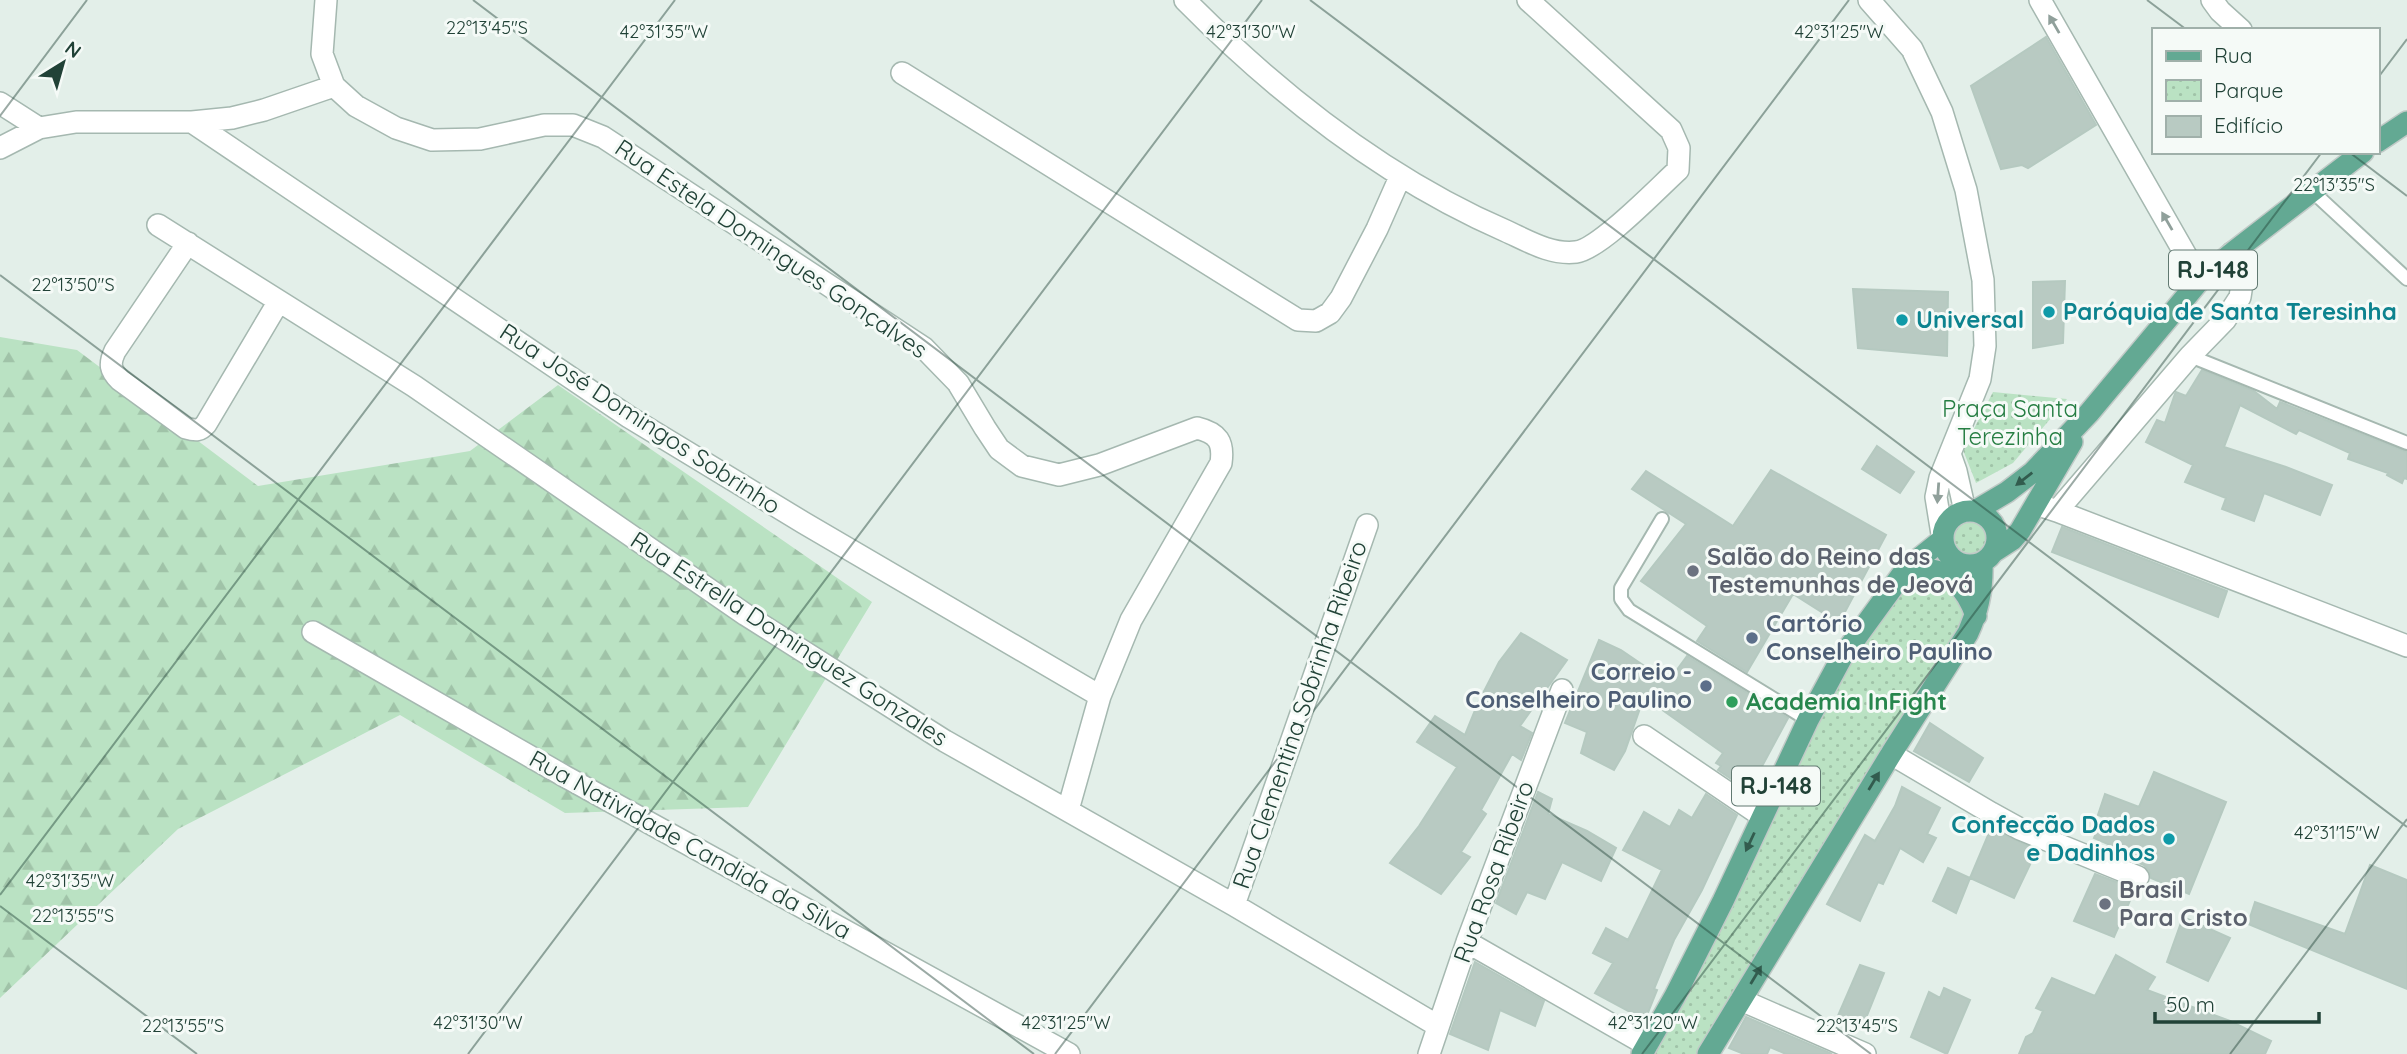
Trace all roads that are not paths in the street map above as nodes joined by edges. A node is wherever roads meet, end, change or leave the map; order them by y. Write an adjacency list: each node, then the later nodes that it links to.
1 (326, 0): 9 (street)
2 (1185, 0): 17 (street)
3 (1528, 0): 17 (street)
4 (1869, 0): 28 (street)
5 (2040, 0): 23 (street, one-way to 5)
6 (2212, 0): 7 (street)
7 (2239, 28)
8 (902, 73): 17 (street)
9 (334, 86): 11 (street); 40 (street, Rua Estela Domingues Gonçalves)
10 (0, 103): 13 (street)
11 (192, 122): 13 (street); 40 (street, Rua José Domingos Sobrinho)
12 (2407, 122): 14 (main road)
13 (39, 128): 15 (street)
14 (2379, 141)
15 (0, 148)
16 (2360, 154): 18 (main road, RJ-148)
17 (1400, 177)
18 (2312, 191): 21 (main road, RJ-148); 22 (lane)
19 (158, 225): 20 (street, Rua Estrella Dominguez Gonzales)
20 (188, 243): 24 (street, Rua Estrella Dominguez Gonzales); 24 (street)
21 (2232, 253): 23 (main road, RJ-148); 25 (street)
22 (2407, 279)
23 (2200, 281): 26 (main road, RJ-148)
24 (279, 301): 44 (street, Rua Estrella Dominguez Gonzales)
25 (2190, 356): 27 (lane); 29 (street)
26 (2088, 413): 29 (main road); 30 (main road, RJ-148, one-way to 30)
27 (2407, 443)
28 (1950, 454): 30 (street); 33 (street, one-way to 33)
29 (2047, 507): 34 (main road); 38 (street)
30 (1970, 511): 33 (main road); 34 (main road)
31 (1662, 519): 41 (lane)
32 (1367, 525): 47 (street, Rua Clementina Sobrinha Ribeiro)
33 (1942, 537): 34 (main road); 35 (main road, RJ-148)
34 (1988, 557): 36 (main road)
35 (1906, 569): 36 (main road); 41 (main road, RJ-148)
36 (1976, 616): 43 (main road)
37 (313, 632): 52 (street, Rua Natividade Candida da Silva)
38 (2407, 646)
39 (1562, 690): 48 (street, Rua Rosa Ribeiro)
40 (1100, 696): 44 (street, Rua Estela Domingues Gonçalves)
41 (1808, 720): 45 (main road, RJ-148)
42 (1644, 736): 45 (street)
43 (1891, 754): 46 (street); 49 (main road, one-way to 43)
44 (1068, 810): 47 (street, Rua Estrella Dominguez Gonzales)
45 (1762, 816): 51 (main road, RJ-148, one-way to 51)
46 (2138, 877)
47 (1234, 905): 50 (street, Rua Estrella Dominguez Gonzales)
48 (1467, 942): 50 (street, Rua Rosa Ribeiro); 51 (street)
49 (1741, 1000): 54 (main road); 55 (street)
50 (1438, 1026): 53 (street, Rua Rosa Ribeiro)
51 (1644, 1050)
52 (1069, 1054)
53 (1429, 1054)
54 (1708, 1054)
55 (1865, 1054)

